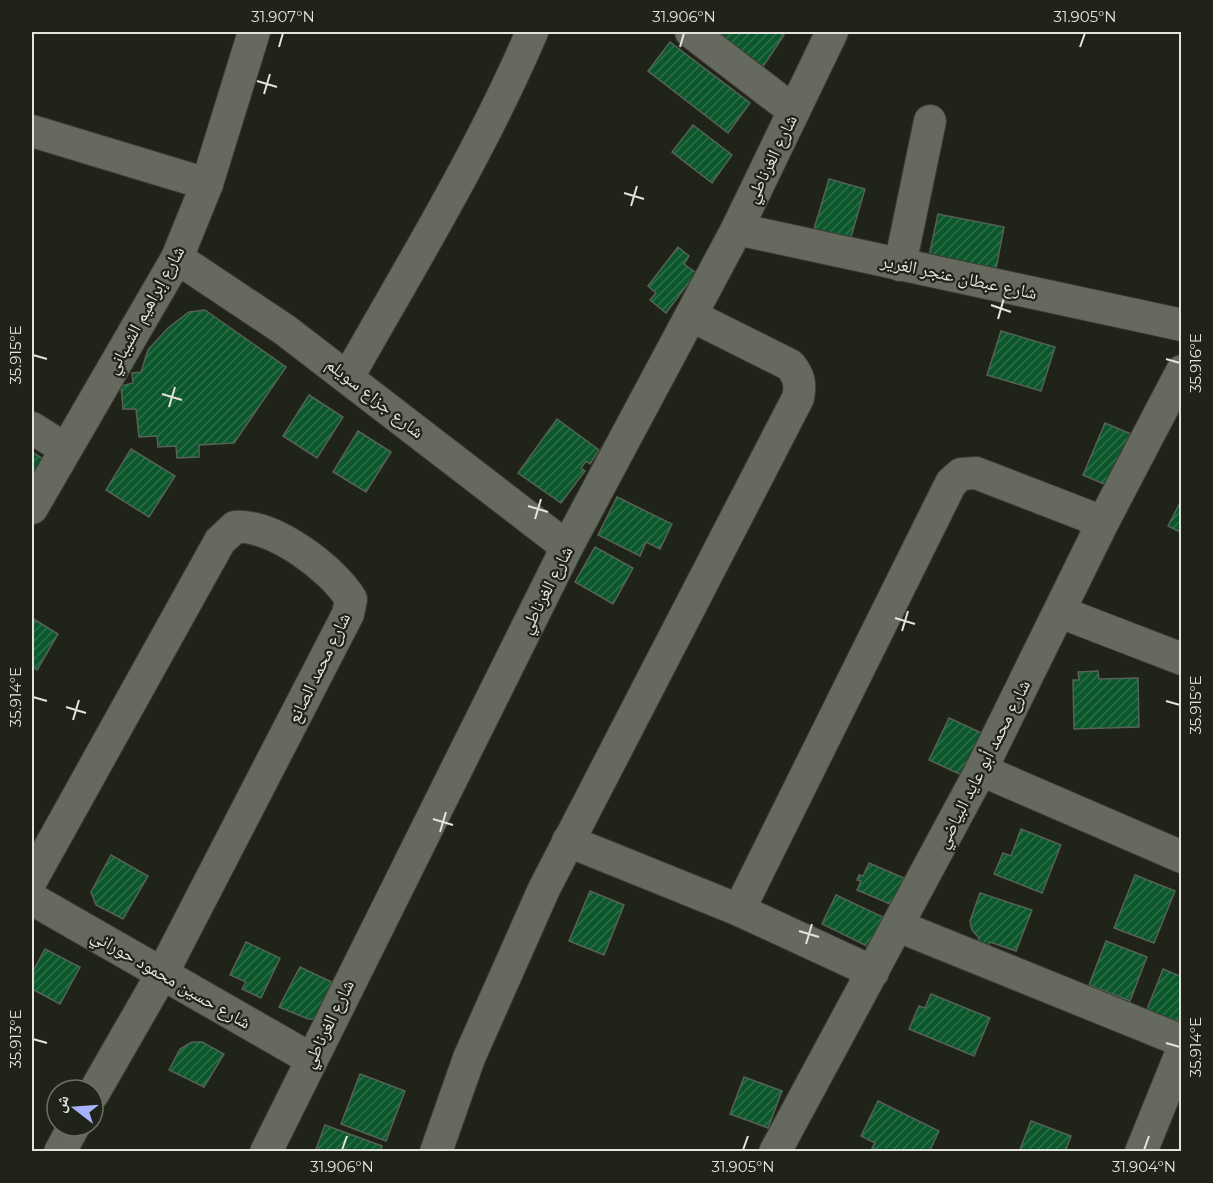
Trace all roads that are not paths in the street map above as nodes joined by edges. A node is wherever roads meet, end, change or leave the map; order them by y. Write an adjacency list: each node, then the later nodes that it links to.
1 (254, 32): 8 (street, شارع إبراهيم الشيباني)
2 (532, 32): 15 (street)
3 (691, 32): 5 (street)
4 (832, 32): 5 (street, شارع الغرناطي)
5 (794, 111): 9 (street, شارع الغرناطي)
6 (930, 122): 11 (street)
7 (32, 131): 8 (street)
8 (207, 184): 10 (street, شارع إبراهيم الشيباني)
9 (737, 229): 11 (street, شارع عبطان عنجر الغرير); 12 (street, شارع الغرناطي)
10 (177, 258): 15 (street, شارع جزاع سويلم); 17 (street, شارع إبراهيم الشيباني)
11 (900, 265): 13 (street, شارع عبطان عنجر الغرير)
12 (692, 316): 20 (street, شارع الغرناطي); 24 (street)
13 (1182, 324)
14 (1182, 371): 19 (street, شارع محمد أبو عايد البياضي)
15 (348, 377): 20 (street, شارع جزاع سويلم)
16 (32, 428): 17 (street)
17 (64, 448): 18 (street, شارع إبراهيم الشيباني)
18 (32, 508)
19 (1103, 522): 21 (street, شارع محمد أبو عايد البياضي); 28 (street)
20 (567, 548): 34 (street, شارع الغرناطي)
21 (1060, 612): 22 (street); 23 (street, شارع محمد أبو عايد البياضي)
22 (1182, 659)
23 (981, 770): 25 (street); 29 (street, شارع محمد أبو عايد البياضي)
24 (568, 841): 28 (street); 40 (street)
25 (1182, 856)
26 (32, 879): 31 (street, شارع محمد الصانع)
27 (32, 899): 31 (street, شارع حسين محمود حوراني)
28 (740, 910): 30 (street)
29 (898, 926): 30 (street, شارع محمد أبو عايد البياضي); 32 (street)
30 (873, 972): 37 (street, شارع محمد أبو عايد البياضي)
31 (162, 974): 34 (street, شارع حسين محمود حوراني); 35 (street, شارع محمد الصانع)
32 (1182, 1041)
33 (1182, 1051): 41 (street)
34 (311, 1059): 39 (street, شارع الغرناطي)
35 (102, 1078)
36 (68, 1138): 38 (street)
37 (783, 1150)
38 (60, 1152)
39 (267, 1152)
40 (436, 1152)
41 (1141, 1152)

